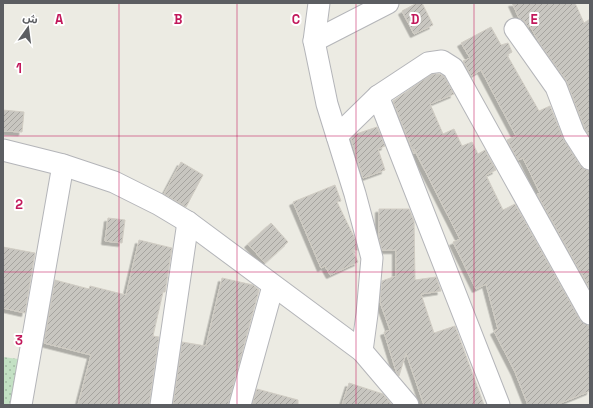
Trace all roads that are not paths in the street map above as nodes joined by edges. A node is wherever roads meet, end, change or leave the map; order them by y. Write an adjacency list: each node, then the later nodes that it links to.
1 (319, 3): 4 (street)
2 (388, 3): 4 (street)
3 (515, 29): 8 (street)
4 (314, 41): 6 (street)
5 (378, 96): 6 (street); 12 (street); 18 (street)
6 (337, 136): 13 (street)
7 (3, 150): 9 (street)
8 (590, 159)
9 (63, 165): 10 (street); 14 (street)
10 (188, 222): 11 (street); 15 (street)
11 (273, 286): 13 (street); 16 (street)
12 (590, 314)
13 (362, 351): 17 (street)
14 (21, 405)
15 (161, 405)
16 (240, 405)
17 (408, 405)
18 (499, 405)

